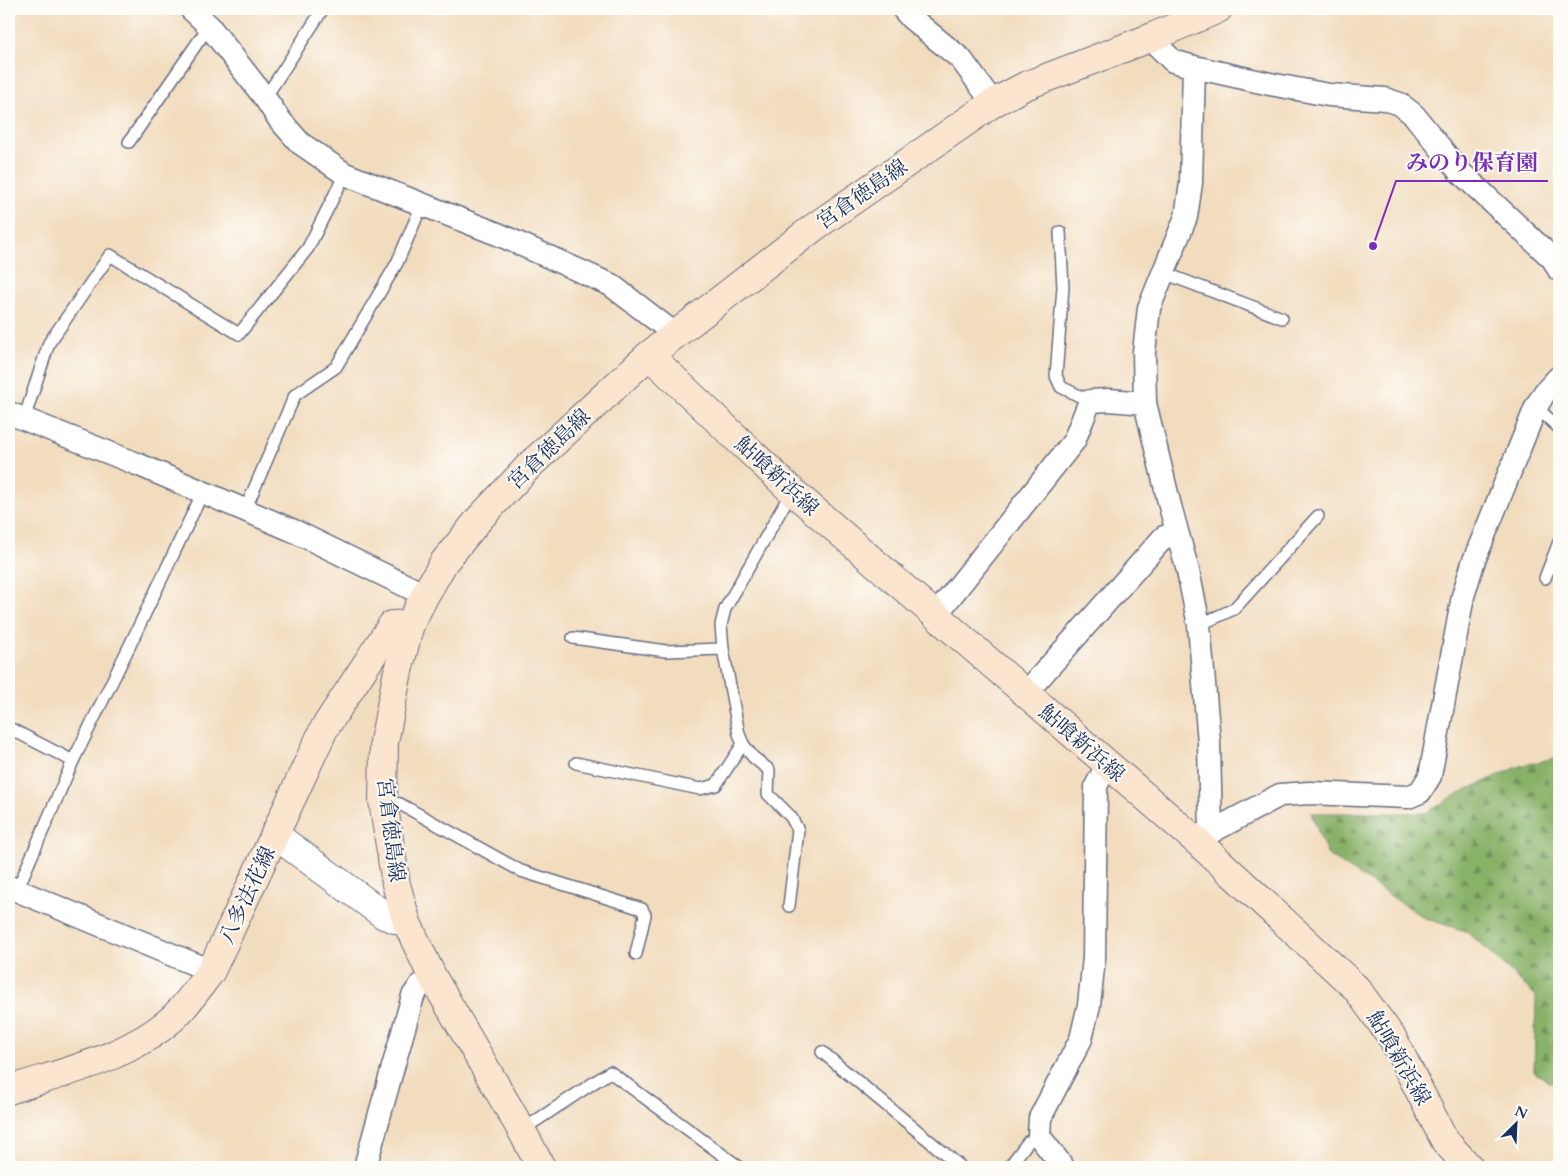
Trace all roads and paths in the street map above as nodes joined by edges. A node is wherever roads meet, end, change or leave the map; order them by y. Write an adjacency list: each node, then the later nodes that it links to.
1 (191, 9): 5 (street)
2 (323, 9): 8 (lane)
3 (903, 9): 9 (street)
4 (1218, 9): 6 (main road, 宮倉徳島線)
5 (209, 26): 8 (street); 10 (lane)
6 (1150, 38): 7 (street); 9 (main road, 宮倉徳島線)
7 (1194, 67): 14 (street); 15 (street)
8 (265, 98): 11 (street)
9 (993, 102): 17 (main road, 宮倉徳島線)
10 (129, 142)
11 (345, 174): 12 (street); 23 (lane)
12 (422, 205): 17 (street); 27 (lane)
13 (1060, 232): 20 (lane)
14 (1559, 270)
15 (1164, 273): 16 (lane); 21 (street)
16 (1282, 318)
17 (676, 335): 18 (main road, 宮倉徳島線)
18 (650, 355): 26 (main road, 鮎喰新浜線); 32 (main road, 宮倉徳島線)
19 (1559, 377): 22 (street)
20 (1090, 401): 21 (street); 33 (street)
21 (1145, 402): 29 (street)
22 (1536, 407): 24 (lane); 46 (street)
23 (16, 416): 25 (street)
24 (1559, 428)
25 (203, 492): 27 (street); 41 (lane)
26 (792, 492): 33 (main road, 鮎喰新浜線); 37 (lane)
27 (245, 510): 32 (street)
28 (1318, 516): 35 (lane)
29 (1177, 532): 35 (street); 38 (street)
30 (1559, 542): 31 (lane)
31 (1544, 578)
32 (425, 595): 34 (main road, 宮倉徳島線)
33 (935, 616): 38 (main road, 鮎喰新浜線)
34 (410, 624): 44 (main road, 宮倉徳島線); 45 (main road, 八多法花線)
35 (1199, 626): 46 (street)
36 (573, 638): 37 (lane)
37 (723, 649): 40 (lane)
38 (1025, 694): 43 (main road, 鮎喰新浜線)
39 (9, 728): 41 (lane)
40 (743, 744): 42 (lane); 48 (lane)
41 (73, 761): 47 (lane)
42 (576, 763)
43 (1107, 765): 46 (main road, 鮎喰新浜線); 56 (street)
44 (383, 801): 49 (main road, 宮倉徳島線); 50 (lane)
45 (275, 835): 49 (street); 51 (main road, 八多法花線)
46 (1206, 838): 63 (main road, 鮎喰新浜線)
47 (13, 889): 51 (street)
48 (789, 906)
49 (407, 923): 52 (main road, 宮倉徳島線)
50 (636, 954)
51 (211, 971): 54 (main road, 八多法花線)
52 (432, 976): 55 (main road, 宮倉徳島線); 57 (street)
53 (822, 1052): 60 (lane)
54 (9, 1090)
55 (522, 1131): 58 (main road, 宮倉徳島線); 59 (lane)
56 (1039, 1136): 61 (lane); 62 (street)
57 (365, 1167)
58 (541, 1167)
59 (739, 1167)
60 (961, 1167)
61 (1009, 1167)
62 (1063, 1167)
63 (1469, 1167)

